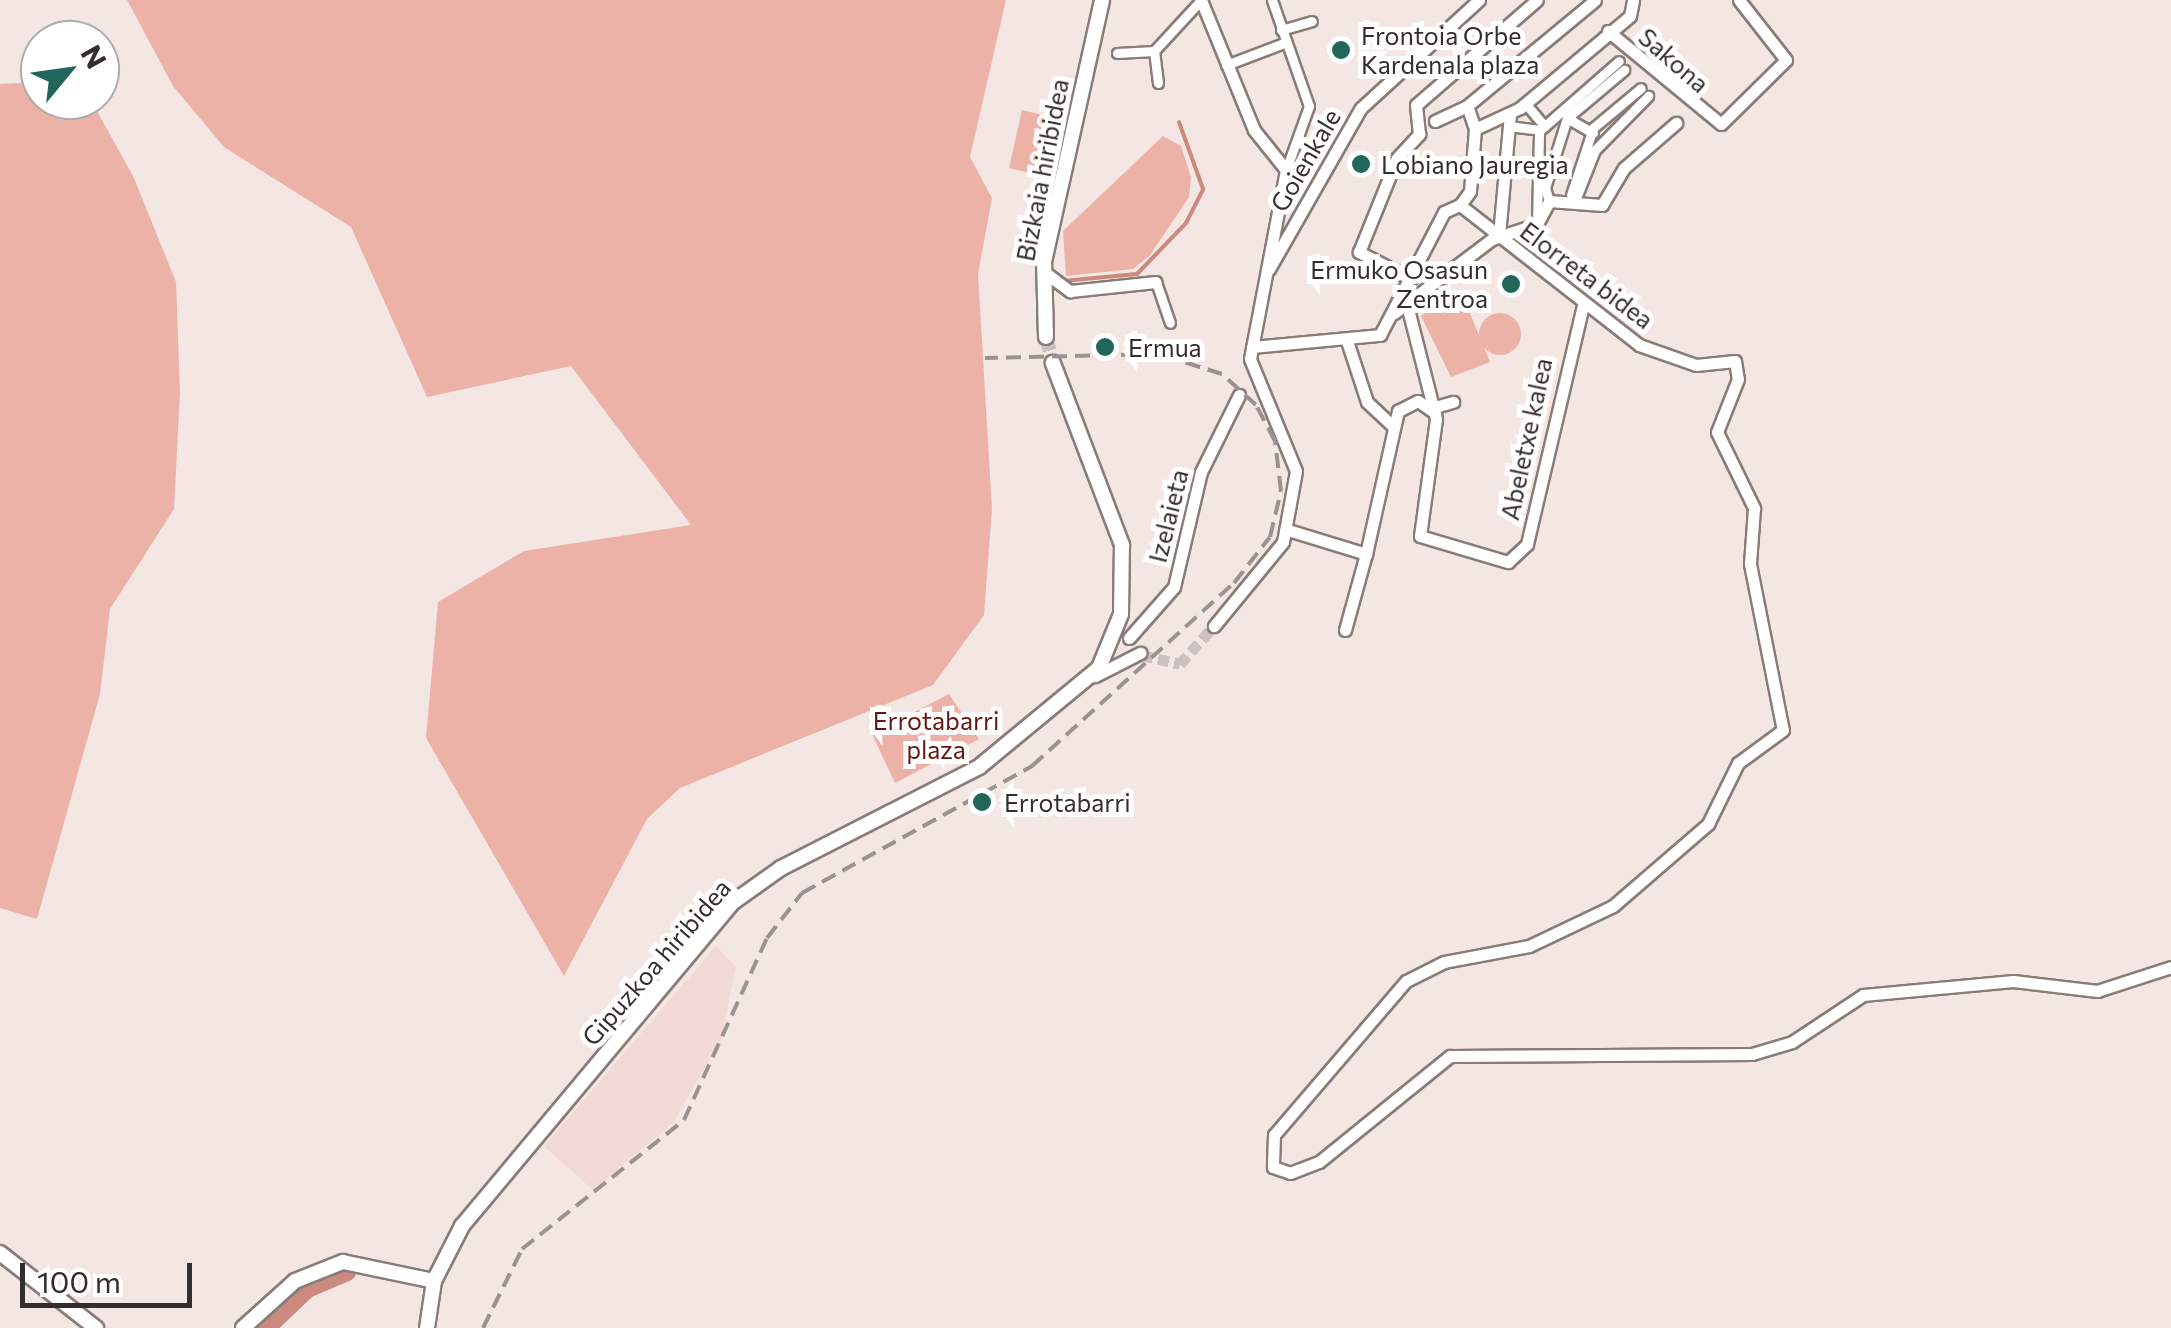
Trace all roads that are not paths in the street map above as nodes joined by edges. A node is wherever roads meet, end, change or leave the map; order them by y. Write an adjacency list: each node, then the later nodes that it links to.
1 (1201, 0): 13 (street); 15 (street)
2 (1272, 0): 10 (street)
3 (1537, 0): 22 (street)
4 (1596, 0): 19 (street)
5 (1633, 0): 11 (street)
6 (1739, 0): 11 (street, Sakona)
7 (1478, 1): 35 (street, Goienkale)
8 (1100, 7): 36 (street, Bizkaia hiribidea)
9 (1312, 21): 10 (street)
10 (1281, 30): 12 (street)
11 (1608, 31): 18 (street)
12 (1284, 42): 15 (street); 29 (street)
13 (1154, 51): 14 (street); 16 (street)
14 (1116, 53)
15 (1226, 65): 29 (street)
16 (1158, 82)
17 (1594, 95): 20 (street); 21 (street); 25 (street)
18 (1525, 104): 23 (street); 25 (street)
19 (1466, 106): 22 (street); 27 (street)
20 (1610, 114): 26 (street); 28 (street)
21 (1567, 118): 26 (street); 31 (street)
22 (1429, 120): 37 (street)
23 (1509, 120): 25 (street); 27 (street); 34 (street)
24 (1676, 123): 30 (street)
25 (1542, 128): 33 (street)
26 (1593, 128): 28 (street); 30 (street)
27 (1475, 129): 32 (street)
28 (1592, 156): 30 (street)
29 (1286, 170): 35 (street)
30 (1573, 198): 31 (street)
31 (1550, 200): 33 (street)
32 (1460, 205): 34 (street, Elorreta bidea); 37 (street)
33 (1538, 224): 34 (street)
34 (1499, 235): 39 (street); 40 (street, Elorreta bidea)
35 (1269, 269): 44 (street)
36 (1043, 271): 38 (street); 42 (street, Bizkaia hiribidea)
37 (1411, 279): 39 (street)
38 (1156, 282): 41 (street)
39 (1408, 300): 43 (street); 48 (street)
40 (1583, 306): 48 (street, Abeletxe kalea); 58 (street, Elorreta bidea)
41 (1170, 323)
42 (1046, 337)
43 (1348, 341): 44 (street); 49 (street)
44 (1252, 347): 50 (street)
45 (1053, 363): 52 (street, Gipuzkoa hiribidea)
46 (1240, 395): 55 (street, Izelaieta)
47 (1454, 402): 48 (street)
48 (1435, 410): 49 (street)
49 (1394, 427): 51 (street)
50 (1288, 530): 51 (street); 53 (street)
51 (1366, 554): 54 (street)
52 (1120, 614): 55 (street); 56 (street); 57 (street, Gipuzkoa hiribidea)
53 (1214, 626)
54 (1345, 630)
55 (1129, 638): 56 (street)
56 (1139, 655): 57 (street)
57 (1082, 686): 60 (street, Gipuzkoa hiribidea)
58 (2171, 967)
59 (0, 1253): 61 (street)
60 (434, 1281): 62 (street); 63 (street, Gipuzkoa hiribidea)
61 (96, 1328)
62 (244, 1328)
63 (427, 1328)

